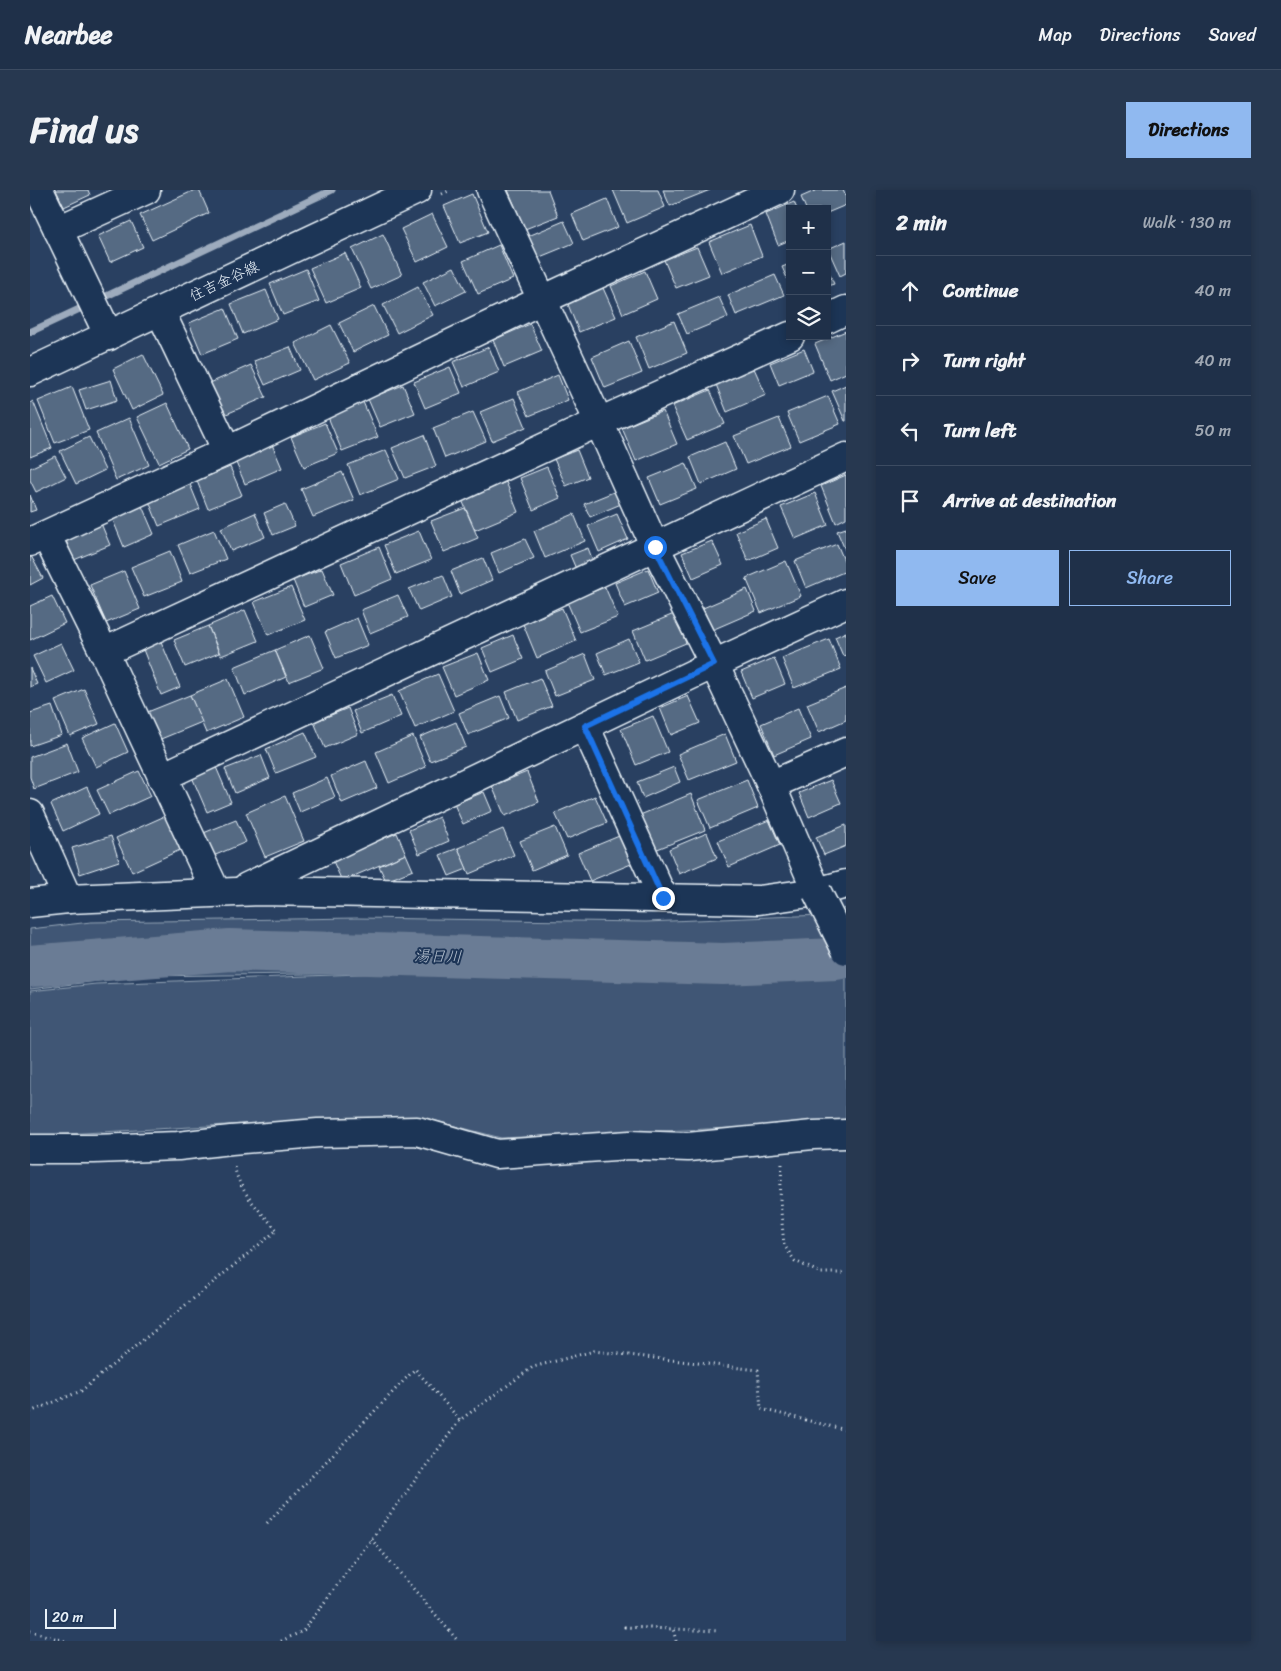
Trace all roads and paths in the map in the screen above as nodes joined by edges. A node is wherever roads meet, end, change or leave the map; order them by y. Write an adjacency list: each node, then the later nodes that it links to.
1 (39, 190): 6 (street)
2 (146, 190): 6 (street)
3 (417, 190): 9 (street, 住吉金谷線)
4 (491, 190): 7 (street)
5 (780, 190): 7 (street)
6 (58, 230): 10 (street)
7 (542, 300): 14 (street); 15 (street)
8 (846, 310): 11 (street)
9 (160, 311): 10 (street, 住吉金谷線); 15 (street)
10 (98, 314): 13 (street, 住吉金谷線)
11 (831, 317)
12 (786, 338): 14 (street)
13 (30, 372)
14 (599, 422): 18 (street); 20 (street)
15 (227, 451): 17 (street)
16 (846, 458): 18 (street)
17 (38, 538): 20 (street)
18 (655, 547): 21 (street); 24 (street)
19 (846, 603): 21 (street)
20 (104, 652): 24 (street)
21 (714, 664): 22 (street); 25 (street)
22 (585, 726): 28 (street); 30 (street)
23 (846, 752): 25 (street)
24 (162, 777): 28 (street)
25 (771, 785): 29 (street)
26 (30, 814): 31 (street)
27 (846, 884): 29 (street)
28 (227, 892): 30 (street); 31 (street)
29 (817, 892): 30 (street); 33 (street, bridge)
30 (663, 898)
31 (68, 899): 32 (street)
32 (30, 903)
33 (846, 950)
34 (846, 1134): 35 (street)
35 (782, 1138): 36 (street); 38 (path)
36 (231, 1140): 37 (street); 39 (path)
37 (30, 1149)
38 (846, 1273)
39 (30, 1412)
40 (460, 1420): 41 (path); 42 (path); 43 (path)
41 (846, 1430)
42 (267, 1523)
43 (371, 1539): 47 (path); 48 (path)
44 (30, 1631): 46 (path)
45 (719, 1631): 49 (path)
46 (65, 1641)
47 (281, 1641)
48 (458, 1641)
49 (676, 1641)

